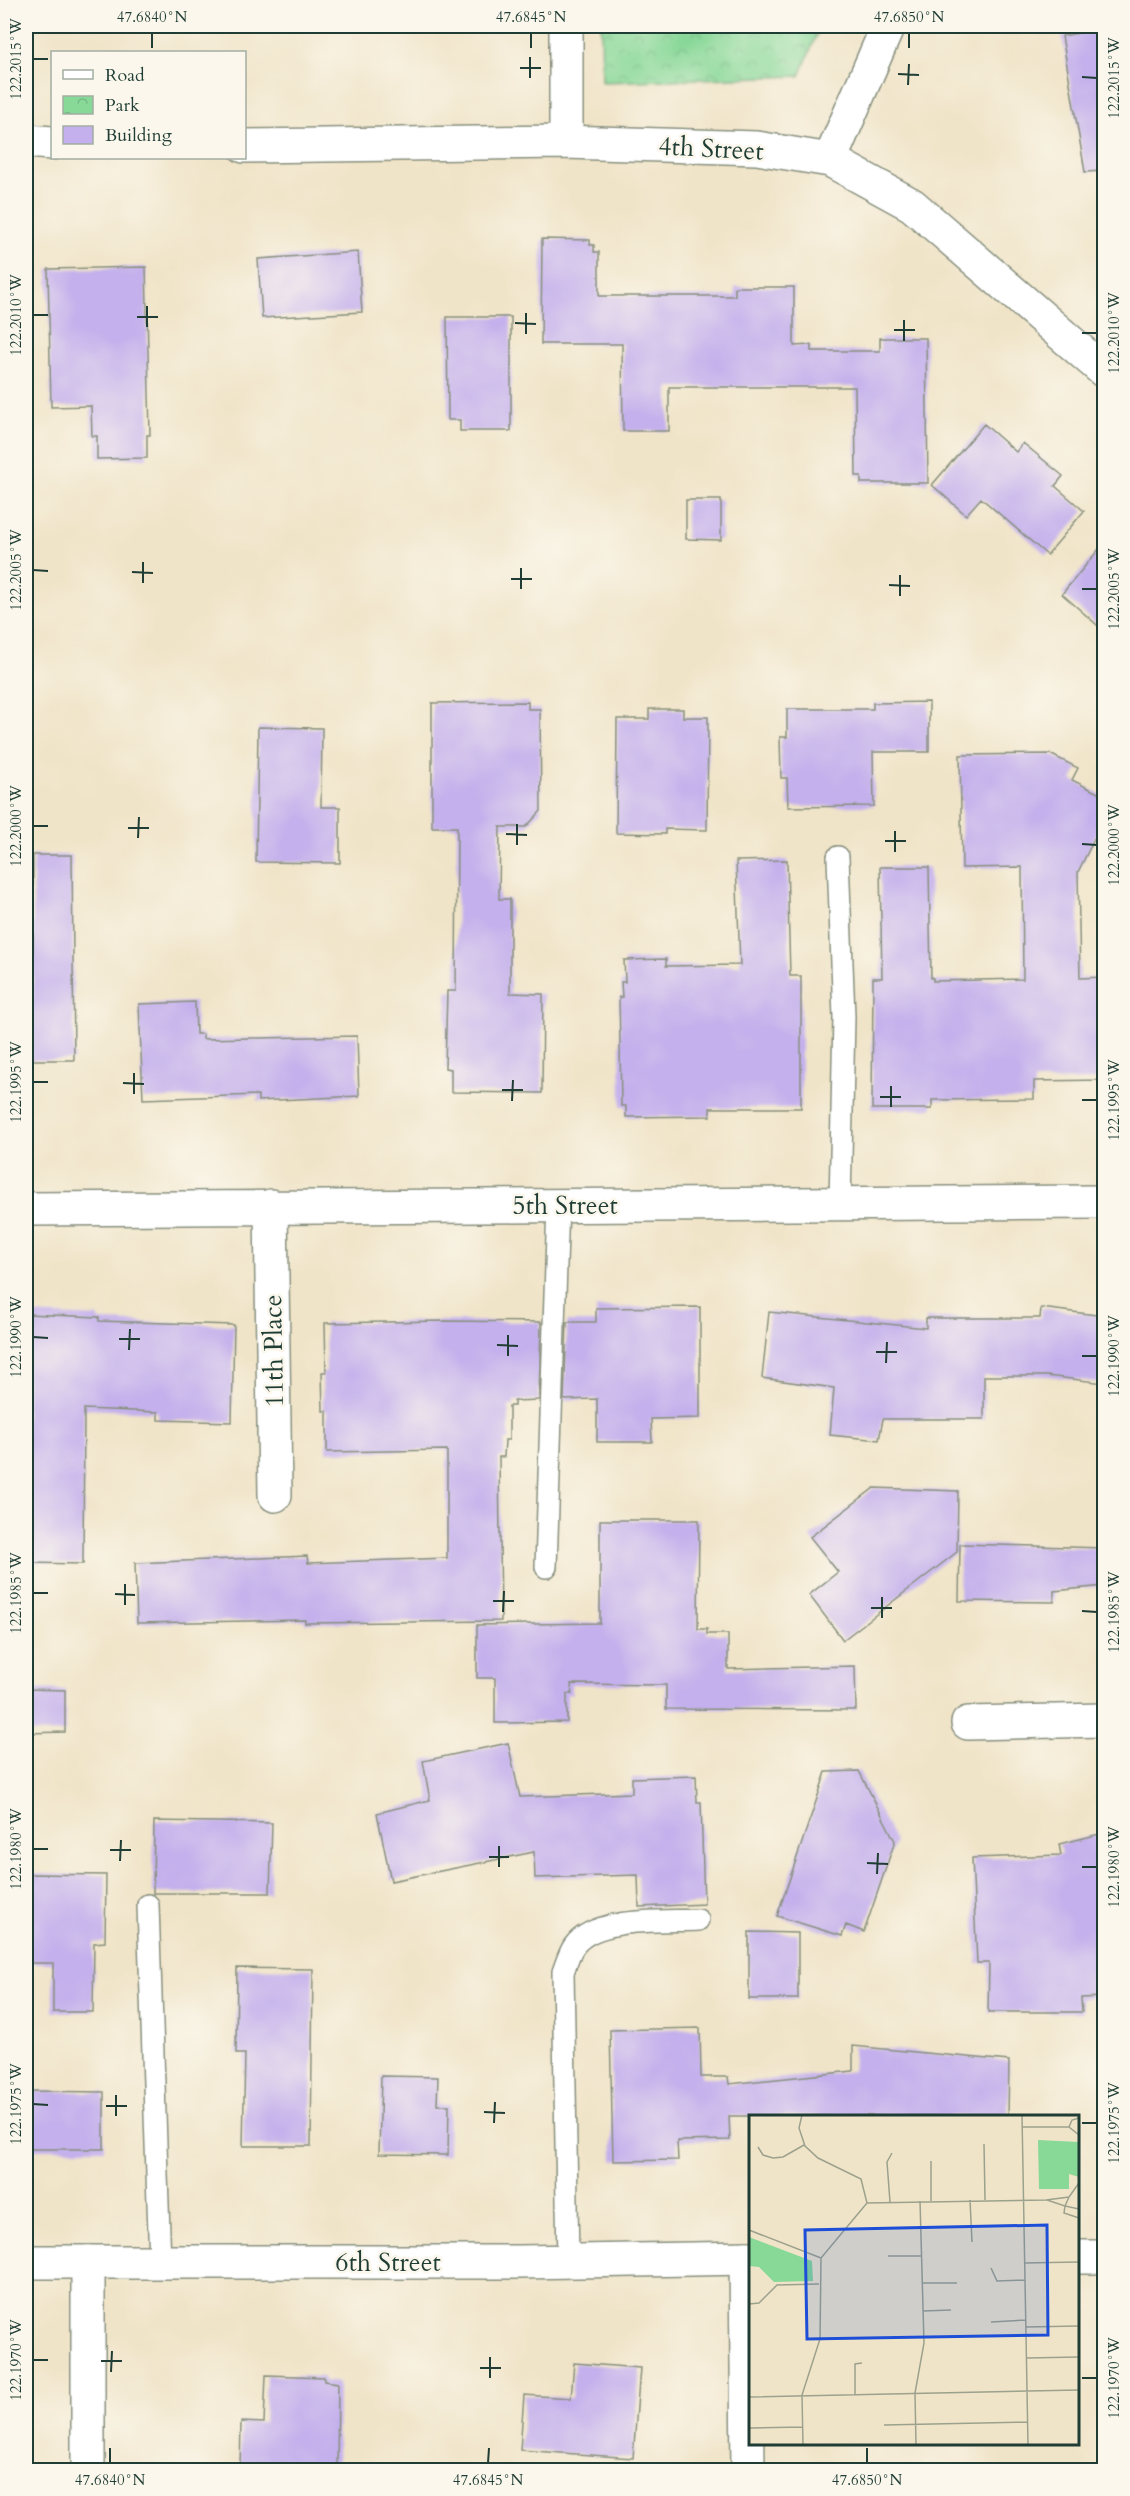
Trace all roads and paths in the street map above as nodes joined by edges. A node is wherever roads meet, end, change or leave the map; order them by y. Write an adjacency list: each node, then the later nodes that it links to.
1 (566, 26): 4 (street)
2 (888, 26): 7 (street)
3 (26, 141): 5 (street)
4 (566, 142): 6 (street, 4th Street); 7 (street, 4th Street)
5 (51, 143)
6 (246, 146)
7 (830, 160): 8 (street, 4th Street)
8 (1104, 371)
9 (838, 856): 11 (lane)
10 (1104, 1202): 11 (street, 5th Street)
11 (840, 1204): 12 (street, 5th Street)
12 (558, 1205): 13 (street, 5th Street); 16 (lane)
13 (271, 1206): 14 (street, 5th Street); 15 (street, 11th Place)
14 (26, 1209)
15 (275, 1496)
16 (546, 1567)
17 (1104, 1720): 18 (street)
18 (968, 1723)
19 (148, 1905): 27 (lane)
20 (698, 1920): 24 (lane)
21 (1079, 2257): 22 (street)
22 (1104, 2257)
23 (748, 2258): 24 (street, 6th Street); 29 (street)
24 (568, 2260): 27 (street, 6th Street)
25 (26, 2262): 26 (street, 6th Street)
26 (88, 2262): 27 (street, 6th Street); 28 (street)
27 (160, 2263)
28 (88, 2470)
29 (748, 2470)

